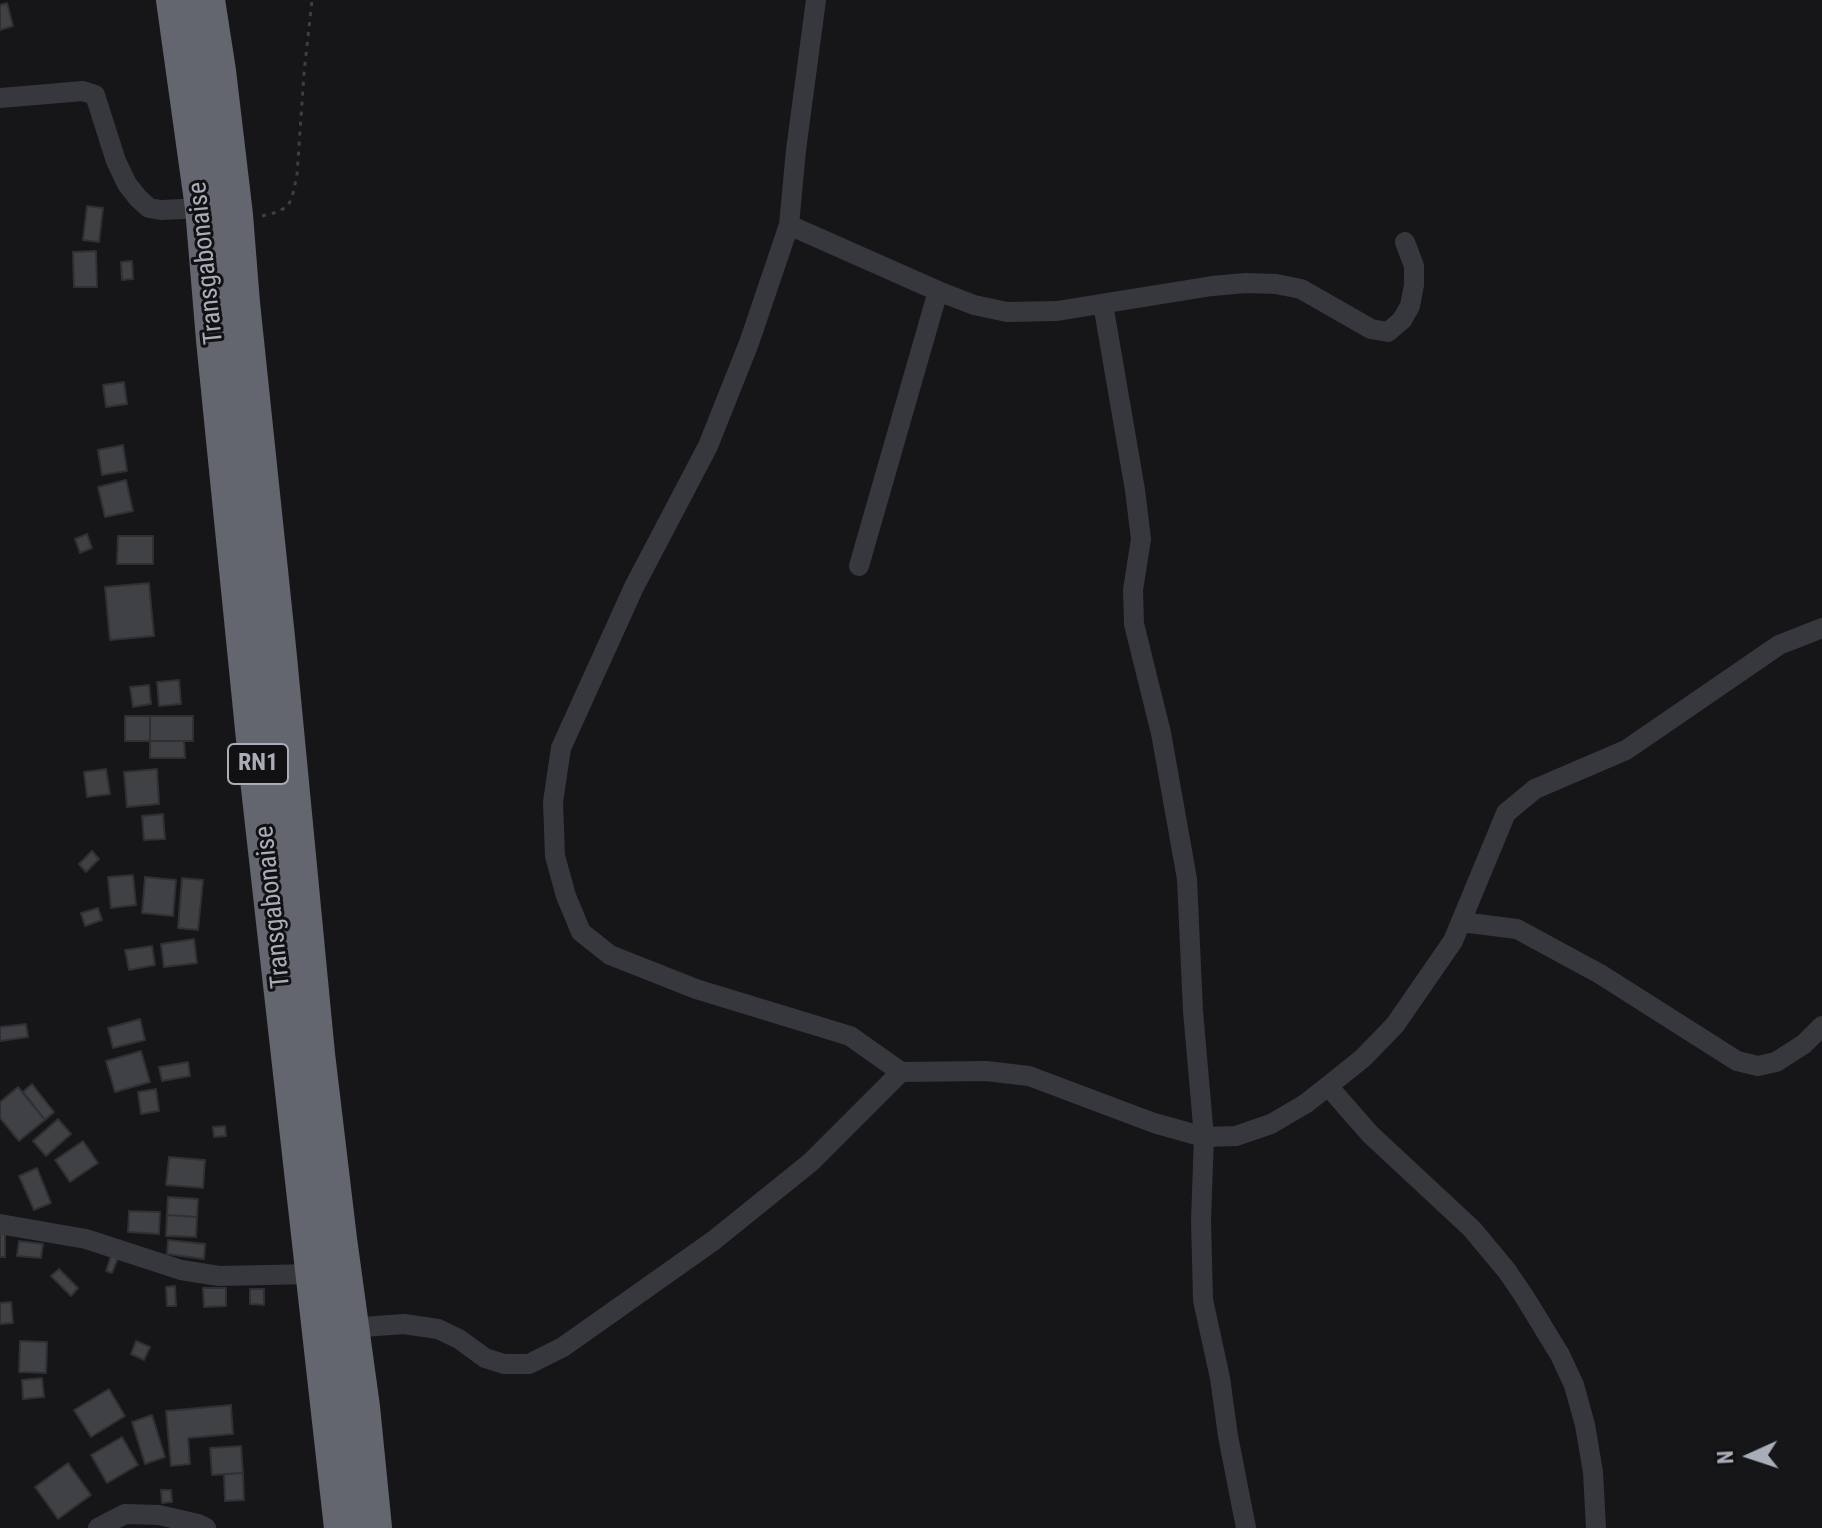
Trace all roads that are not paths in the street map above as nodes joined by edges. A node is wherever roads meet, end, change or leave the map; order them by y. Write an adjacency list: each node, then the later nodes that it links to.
1 (175, 0): 5 (highway, Transgabonaise / RN1)
2 (206, 0): 5 (highway, Transgabonaise / RN1)
3 (816, 0): 6 (street)
4 (0, 98): 5 (street)
5 (219, 212): 18 (highway, Transgabonaise / RN1); 19 (highway, Transgabonaise / RN1)
6 (789, 225): 8 (street); 14 (street)
7 (1405, 242): 9 (street)
8 (938, 291): 9 (street); 10 (street)
9 (1103, 304): 16 (street)
10 (859, 566)
11 (1822, 628): 12 (street)
12 (1461, 922): 13 (street); 15 (street)
13 (1822, 1026)
14 (901, 1072): 16 (street); 19 (street)
15 (1328, 1086): 16 (street); 25 (street)
16 (1204, 1137): 24 (street)
17 (0, 1224): 18 (street)
18 (314, 1274): 22 (highway, Transgabonaise / RN1)
19 (349, 1328): 23 (highway, Transgabonaise / RN1)
20 (98, 1528): 21 (street)
21 (206, 1528)
22 (343, 1528)
23 (373, 1528)
24 (1246, 1528)
25 (1596, 1528)

